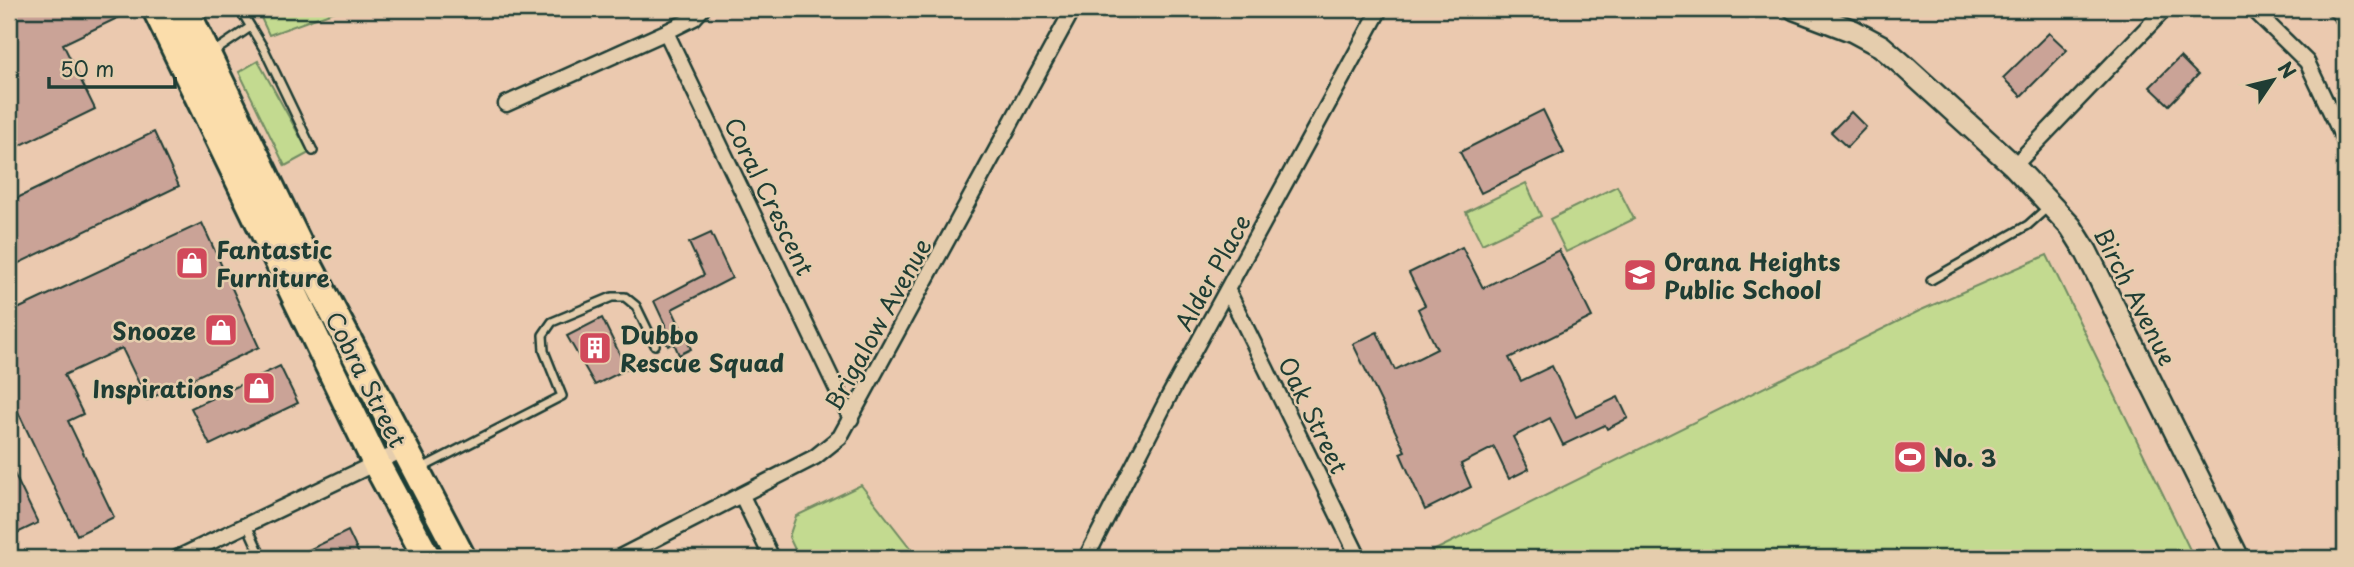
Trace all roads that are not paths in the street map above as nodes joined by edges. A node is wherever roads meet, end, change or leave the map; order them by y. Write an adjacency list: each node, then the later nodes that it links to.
1 (156, 9): 23 (highway, Cobra Street)
2 (186, 9): 12 (highway, Cobra Street)
3 (240, 9): 10 (lane)
4 (702, 9): 11 (street)
5 (1073, 9): 21 (street, Brigalow Avenue)
6 (1380, 9): 19 (street, Alder Place)
7 (1795, 9): 16 (street, Birch Avenue)
8 (2165, 9): 16 (street)
9 (2253, 9): 14 (street)
10 (249, 28): 12 (lane); 15 (lane)
11 (666, 32): 13 (street); 21 (street, Coral Crescent)
12 (208, 55): 22 (highway, Cobra Street)
13 (506, 104)
14 (2345, 142)
15 (313, 151)
16 (2014, 166): 17 (street, Birch Avenue)
17 (2051, 204): 18 (lane); 34 (street, Birch Avenue)
18 (1931, 279)
19 (1228, 291): 32 (street, Alder Place); 33 (street, Oak Street)
20 (655, 345): 22 (lane)
21 (851, 419): 24 (street, Brigalow Avenue)
22 (409, 461): 23 (street); 29 (highway, Cobra Street)
23 (376, 463): 25 (street); 28 (highway, Cobra Street)
24 (742, 496): 30 (street, Brigalow Avenue); 31 (street)
25 (247, 525): 26 (street); 27 (lane)
26 (177, 558)
27 (262, 558)
28 (427, 558)
29 (462, 558)
30 (618, 558)
31 (772, 558)
32 (1086, 558)
33 (1359, 558)
34 (2238, 558)

